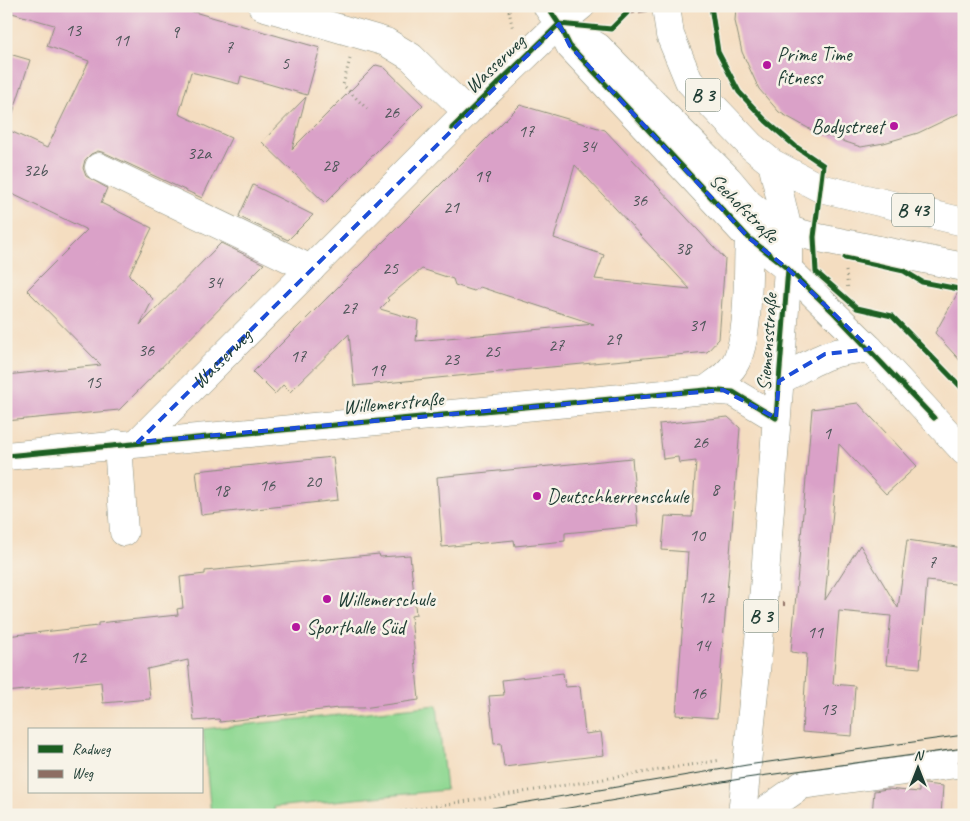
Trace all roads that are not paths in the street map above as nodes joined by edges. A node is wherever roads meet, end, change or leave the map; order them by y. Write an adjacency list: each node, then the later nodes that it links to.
1 (262, 6): 5 (street)
2 (581, 6): 4 (street, Wasserweg)
3 (666, 6): 6 (street, B 3)
4 (553, 15): 5 (street, Wasserweg); 9 (street, Seehofstraße / B 43); 10 (street, Seehofstraße)
5 (467, 112): 12 (street, Wasserweg)
6 (772, 164): 8 (street, B 43); 9 (street, Siemensstraße)
7 (98, 167): 12 (street)
8 (964, 222)
9 (788, 230): 11 (street, B 43); 13 (street, Siemensstraße / B 3)
10 (749, 238): 13 (street, Seehofstraße); 16 (street)
11 (964, 267)
12 (311, 269): 18 (street, Wasserweg)
13 (788, 269): 14 (street, Seehofstraße); 15 (street, Siemensstraße / B 3)
14 (870, 348): 15 (street); 19 (street, Seehofstraße)
15 (779, 381): 17 (street, Siemensstraße / B 3)
16 (706, 390): 17 (street, Willemerstraße); 18 (street, Willemerstraße)
17 (776, 418): 23 (street, Siemensstraße / B 3)
18 (128, 443): 20 (street, Willemerstraße); 21 (street)
19 (964, 451)
20 (6, 456)
21 (124, 532)
22 (962, 763): 24 (street)
23 (742, 815)
24 (759, 815)

